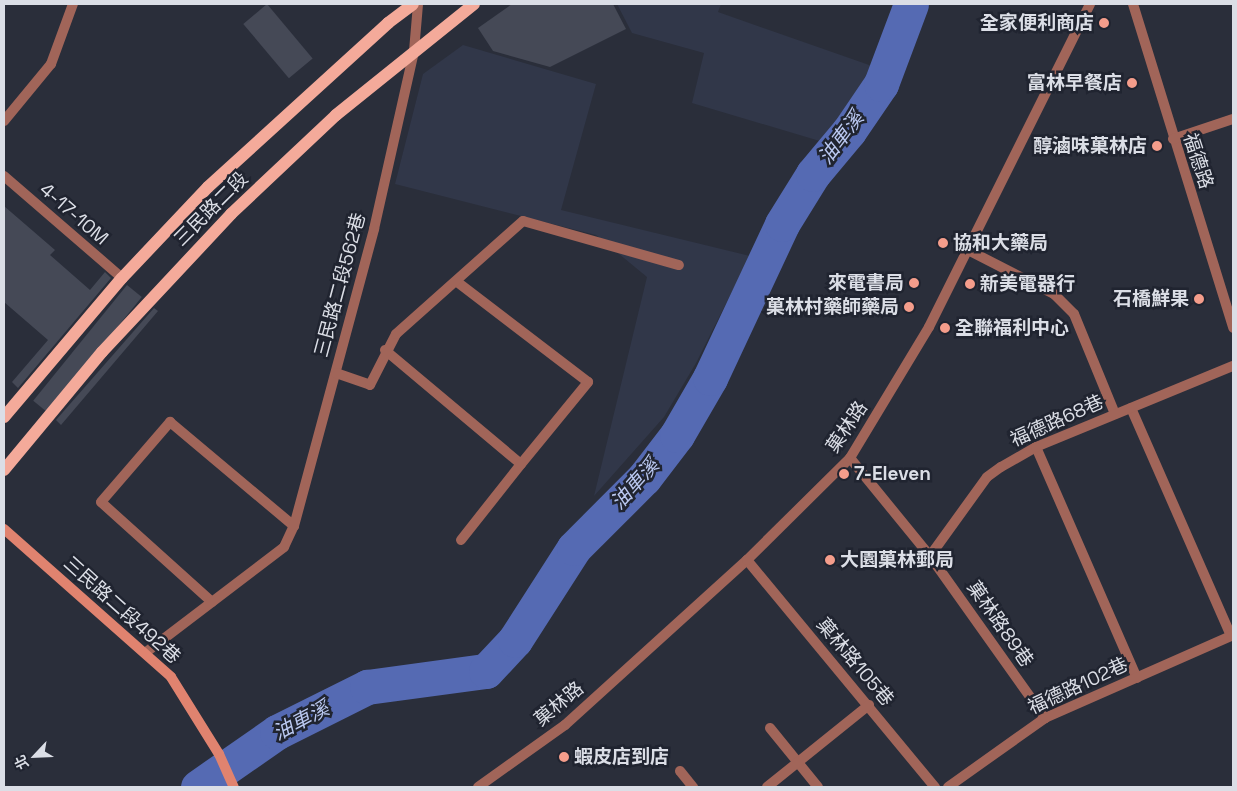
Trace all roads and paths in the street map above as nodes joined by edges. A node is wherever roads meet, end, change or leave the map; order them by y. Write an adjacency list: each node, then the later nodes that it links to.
1 (73, 4): 9 (street)
2 (413, 4): 14 (main road, 三民路二段)
3 (418, 4): 7 (street, 三民路二段562巷)
4 (474, 4): 7 (main road, 三民路二段)
5 (1090, 4): 12 (street, 菓林路)
6 (1133, 4): 10 (street, 福德路)
7 (414, 51): 19 (street, 三民路二段562巷); 26 (main road, 三民路二段)
8 (1233, 119): 10 (street)
9 (4, 121)
10 (1173, 139): 16 (street, 福德路)
11 (4, 176): 14 (street, 4-17-10M)
12 (966, 249): 21 (street); 24 (street, 菓林路)
13 (679, 264): 15 (street)
14 (122, 278): 22 (main road, 三民路二段)
15 (457, 282): 17 (street); 25 (street)
16 (1233, 328)
17 (385, 350): 19 (street); 25 (street)
18 (1233, 366): 20 (street, 福德路68巷)
19 (336, 373): 27 (street, 三民路二段562巷)
20 (1131, 408): 21 (street, 福德路68巷); 33 (street)
21 (1115, 414): 23 (street, 福德路68巷)
22 (4, 417)
23 (1036, 447): 30 (street, 福德路68巷); 35 (street)
24 (850, 458): 30 (street, 菓林路89巷); 31 (street, 菓林路)
25 (521, 464): 29 (street)
26 (4, 470)
27 (294, 526): 32 (street, 三民路二段562巷); 32 (street)
28 (4, 529): 34 (street, 三民路二段492巷)
29 (461, 540)
30 (930, 556): 37 (street, 菓林路89巷)
31 (746, 560): 36 (street, 菓林路105巷); 42 (street, 菓林路)
32 (212, 602): 34 (street, 三民路二段562巷)
33 (1232, 635): 35 (street, 福德路102巷)
34 (145, 653): 41 (street, 三民路二段492巷)
35 (1137, 678): 37 (street, 福德路102巷)
36 (869, 705): 39 (street); 46 (street, 菓林路105巷)
37 (1044, 718): 47 (street, 福德路102巷)
38 (770, 728): 39 (street)
39 (798, 763): 44 (street); 45 (street)
40 (680, 771): 43 (street)
41 (234, 787)
42 (478, 787)
43 (694, 787)
44 (767, 787)
45 (818, 787)
46 (935, 787)
47 (948, 787)

